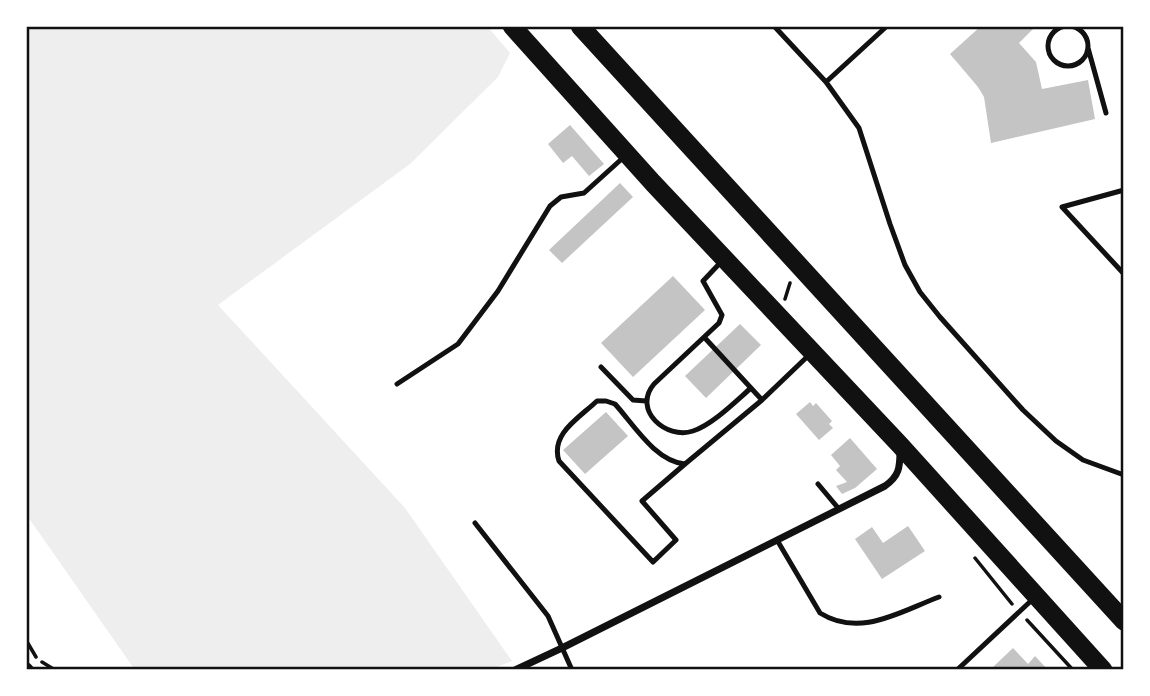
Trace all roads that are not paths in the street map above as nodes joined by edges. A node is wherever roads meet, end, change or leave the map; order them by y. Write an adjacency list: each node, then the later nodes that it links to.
1 (512, 26): 9 (highway)
2 (580, 26): 29 (highway)
3 (774, 26): 7 (lane)
4 (887, 26): 7 (lane)
5 (1077, 28): 6 (lane); 6 (lane)
6 (1088, 46): 8 (lane)
7 (827, 82): 22 (lane)
8 (1106, 113)
9 (627, 154): 11 (highway); 16 (lane)
10 (1124, 190): 12 (lane)
11 (724, 259): 13 (lane); 14 (highway)
12 (1124, 274)
13 (704, 337): 17 (lane); 19 (lane)
14 (811, 352): 18 (lane); 20 (highway)
15 (601, 367): 19 (lane)
16 (397, 384)
17 (751, 388): 18 (lane); 19 (lane)
18 (762, 400): 21 (lane)
19 (646, 401)
20 (900, 445): 24 (street); 27 (highway)
21 (685, 464): 21 (lane)
22 (1124, 475)
23 (818, 484): 24 (lane)
24 (839, 509): 26 (street)
25 (475, 523): 30 (lane)
26 (777, 540): 28 (lane); 30 (street)
27 (1036, 596): 33 (lane); 34 (highway)
28 (939, 597)
29 (1124, 621)
30 (562, 648): 31 (street); 32 (lane)
31 (515, 670)
32 (572, 670)
33 (957, 670)
34 (1103, 670)

